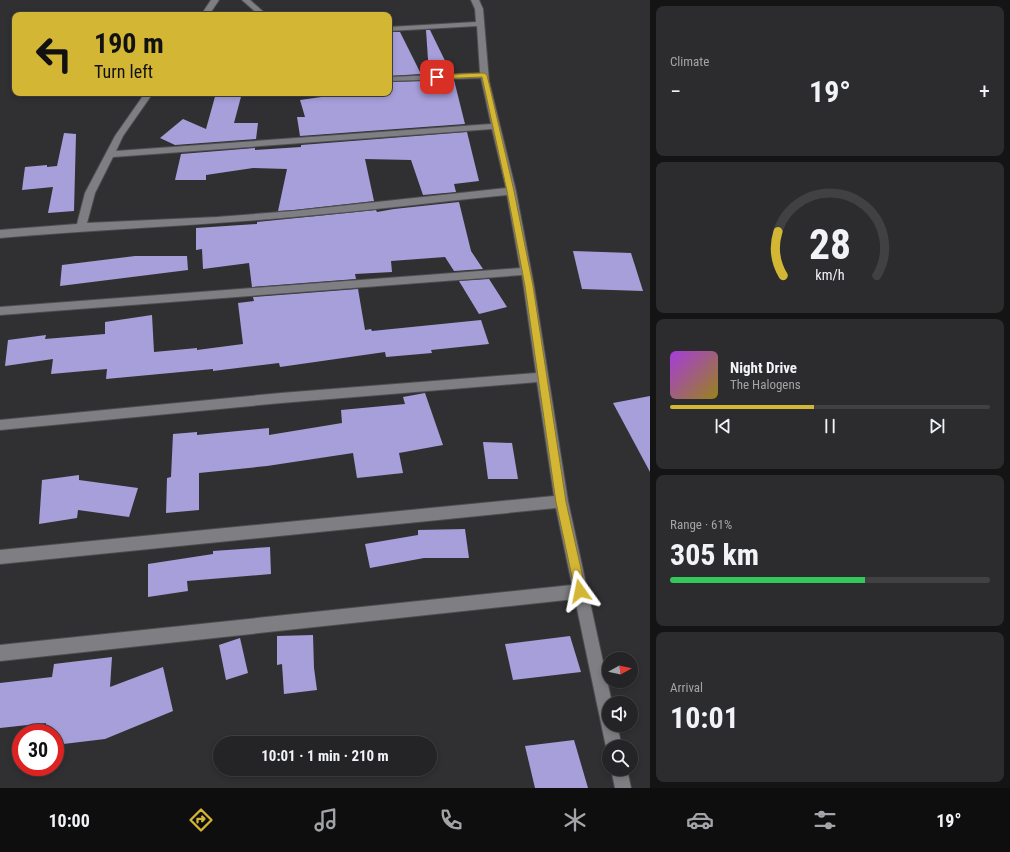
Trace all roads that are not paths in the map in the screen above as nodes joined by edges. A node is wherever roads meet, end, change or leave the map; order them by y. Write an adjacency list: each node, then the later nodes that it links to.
1 (215, 0): 4 (street)
2 (246, 0): 5 (street)
3 (474, 0): 6 (street)
4 (207, 12)
5 (261, 12)
6 (479, 24): 7 (street); 8 (street)
7 (392, 29)
8 (484, 75): 9 (street); 11 (street)
9 (392, 79)
10 (147, 96): 12 (street)
11 (496, 126): 12 (street); 13 (street)
12 (110, 154): 14 (street)
13 (511, 191): 14 (street); 16 (street)
14 (81, 227): 15 (street)
15 (0, 234)
16 (526, 271): 17 (street); 18 (street)
17 (0, 311)
18 (541, 377): 19 (street); 20 (street)
19 (0, 425)
20 (561, 502): 21 (street); 22 (street)
21 (0, 557)
22 (580, 591): 23 (street); 24 (street)
23 (0, 653)
24 (603, 696)
25 (620, 776): 26 (street)
26 (623, 788)

